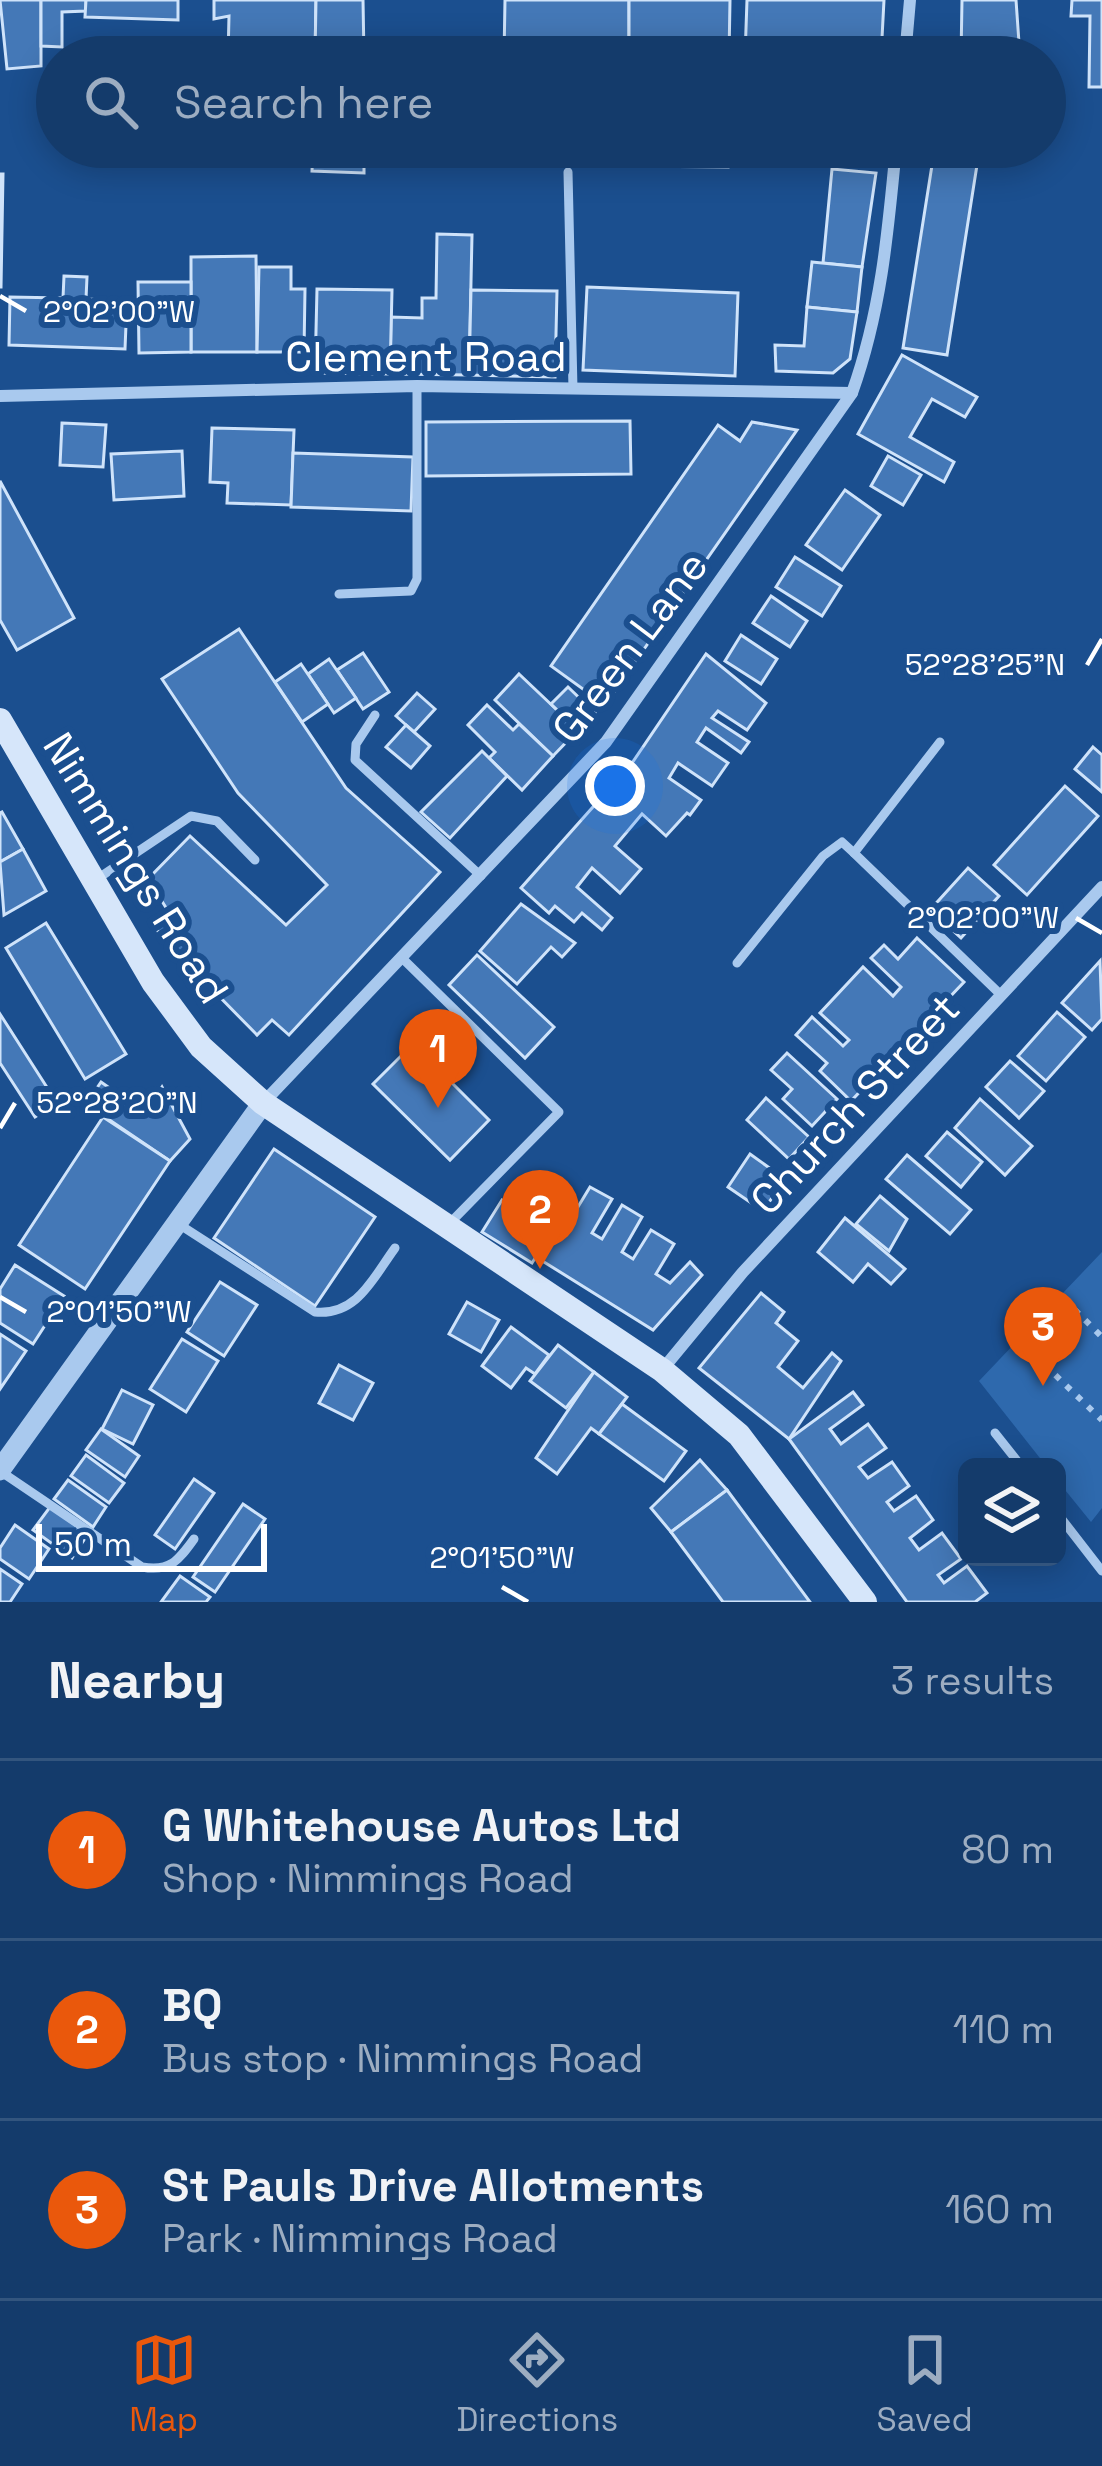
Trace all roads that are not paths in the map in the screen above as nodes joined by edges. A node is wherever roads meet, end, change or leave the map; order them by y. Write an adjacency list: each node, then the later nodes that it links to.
1 (910, 0): 2 (street)
2 (907, 36)
3 (894, 168): 7 (street, Green Lane)
4 (568, 172): 6 (lane)
5 (417, 386): 6 (street, Clement Road); 8 (street, Clement Road); 9 (lane)
6 (573, 389): 7 (street, Clement Road)
7 (852, 393): 15 (street, Green Lane)
8 (0, 397)
9 (338, 594)
10 (375, 715): 15 (lane)
11 (0, 720): 16 (main road, Nimmings Road)
12 (940, 742): 13 (lane)
13 (854, 853): 19 (lane); 20 (lane)
14 (255, 860): 16 (lane)
15 (481, 876): 18 (street, Green Lane)
16 (92, 881): 21 (main road, Nimmings Road)
17 (1102, 887): 20 (street, Church Street)
18 (403, 959): 21 (street, Green Lane); 23 (lane)
19 (737, 963)
20 (1001, 995): 25 (street, Church Street)
21 (263, 1103): 22 (street); 23 (main road, Nimmings Road)
22 (177, 1223): 24 (lane); 28 (street)
23 (448, 1225): 25 (main road, Nimmings Road)
24 (394, 1248)
25 (662, 1370): 32 (main road, Nimmings Road)
26 (995, 1432): 27 (lane)
27 (1015, 1458)
28 (0, 1470): 30 (lane)
29 (1066, 1525): 31 (lane)
30 (194, 1539)
31 (1102, 1571)
32 (865, 1602)

